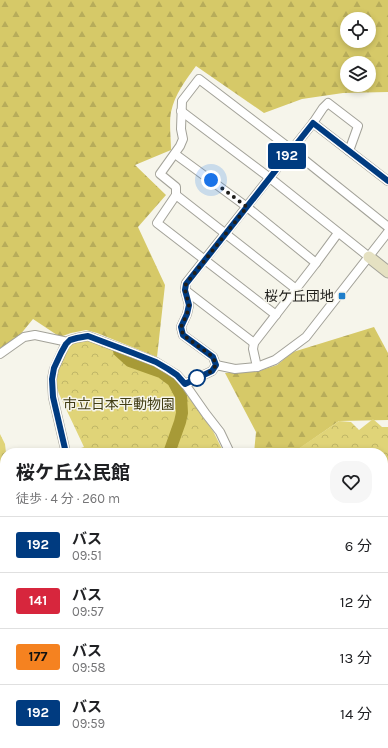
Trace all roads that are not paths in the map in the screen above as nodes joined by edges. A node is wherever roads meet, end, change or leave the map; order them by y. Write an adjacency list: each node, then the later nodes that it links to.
1 (181, 111): 3 (street); 5 (street); 6 (street)
2 (313, 123): 3 (street); 4 (street); 4 (street)
3 (292, 150): 6 (street); 10 (street)
4 (349, 150): 7 (street)
5 (175, 154): 8 (street); 9 (street)
6 (270, 178): 9 (street); 12 (street)
7 (388, 181)
8 (176, 195): 13 (street); 15 (street)
9 (247, 207): 13 (street); 16 (street)
10 (388, 227)
11 (388, 232): 14 (street)
12 (338, 233): 14 (street); 16 (street)
13 (226, 234): 15 (street); 18 (street)
14 (369, 257): 17 (street); 25 (street)
15 (204, 260): 19 (street); 20 (street)
16 (316, 263): 18 (street)
17 (388, 272)
18 (296, 289): 20 (street)
19 (185, 290): 22 (street); 24 (street)
20 (276, 315): 22 (street)
21 (68, 342): 23 (street); 26 (street); 27 (street)
22 (254, 343): 25 (street)
23 (0, 354)
24 (216, 365): 25 (street); 26 (street)
25 (257, 367)
26 (185, 384): 28 (street)
27 (65, 448)
28 (228, 448)

